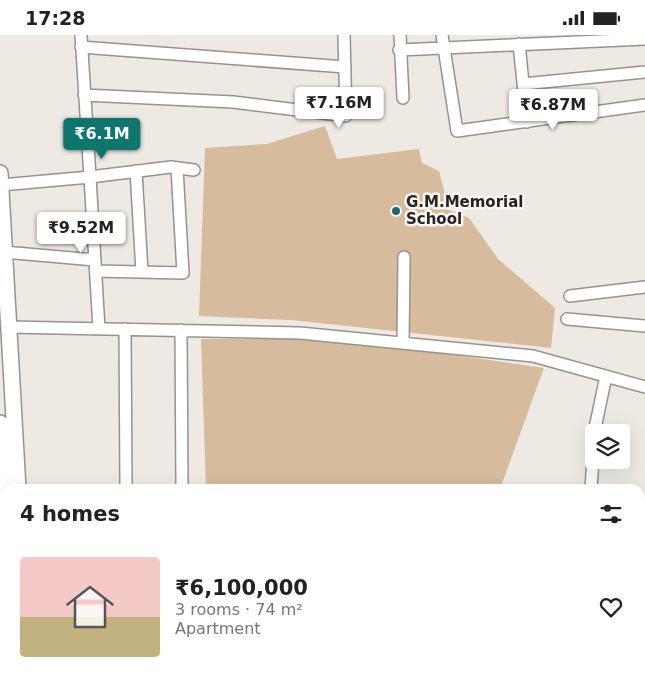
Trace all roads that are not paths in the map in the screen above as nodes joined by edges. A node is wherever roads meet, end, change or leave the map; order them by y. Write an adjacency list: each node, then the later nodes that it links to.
1 (344, 35): 9 (street)
2 (400, 35): 8 (street)
3 (442, 35): 7 (street)
4 (645, 39): 6 (street)
5 (81, 41): 9 (street); 12 (street)
6 (519, 44): 7 (street); 11 (street)
7 (443, 47): 8 (street); 15 (street)
8 (399, 50): 13 (street)
9 (345, 67): 12 (street)
10 (645, 72): 11 (street)
11 (523, 84): 15 (street)
12 (84, 95): 19 (street)
13 (403, 98)
14 (645, 105): 15 (street)
15 (527, 121)
16 (177, 168): 17 (street); 18 (street); 25 (street)
17 (194, 170)
18 (136, 171): 19 (street); 25 (street)
19 (90, 177): 20 (street); 24 (street)
20 (0, 179): 21 (main road)
21 (1, 227): 22 (main road)
22 (4, 252): 24 (street); 30 (main road)
23 (404, 257): 34 (street)
24 (95, 266): 25 (street); 31 (street)
25 (142, 272)
26 (645, 287): 27 (street)
27 (570, 296)
28 (567, 319): 29 (street)
29 (645, 326)
30 (8, 327): 31 (street); 41 (main road)
31 (99, 329): 32 (street)
32 (125, 329): 33 (street); 42 (street)
33 (181, 330): 34 (street); 43 (street)
34 (403, 343): 35 (street)
35 (606, 376): 36 (street); 38 (street)
36 (645, 387)
37 (0, 423): 40 (main road)
38 (596, 424)
39 (592, 469): 44 (street)
40 (4, 484)
41 (18, 484)
42 (126, 484)
43 (182, 484)
44 (591, 484)

